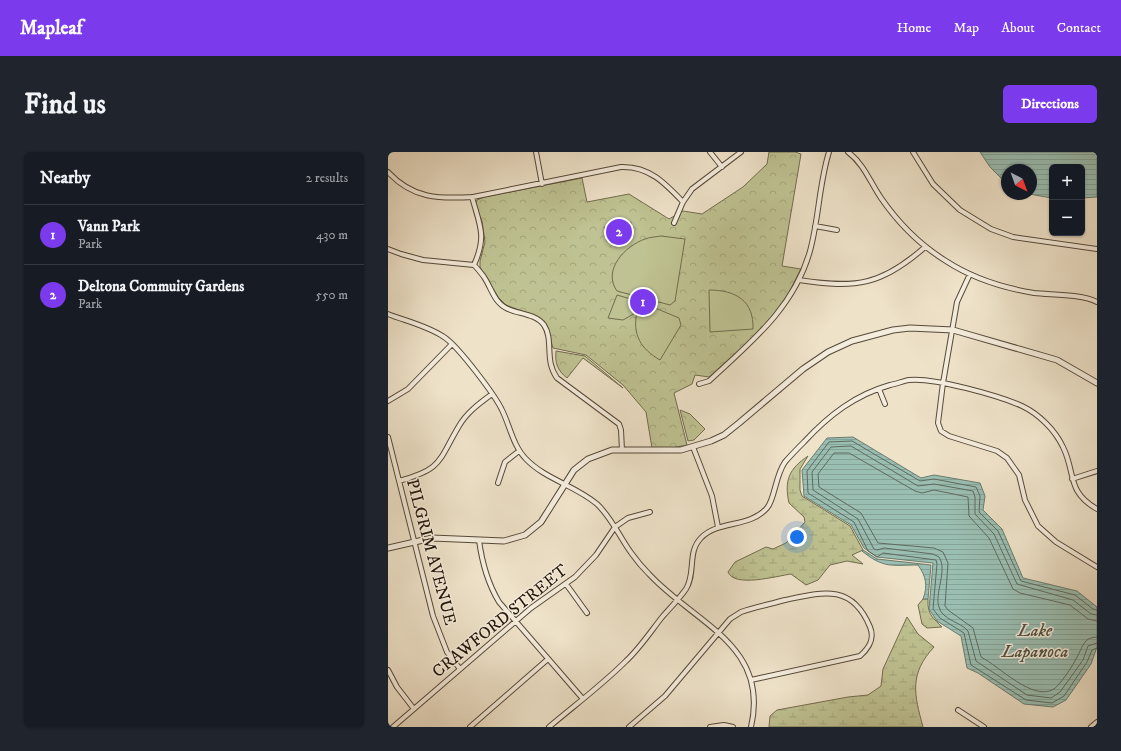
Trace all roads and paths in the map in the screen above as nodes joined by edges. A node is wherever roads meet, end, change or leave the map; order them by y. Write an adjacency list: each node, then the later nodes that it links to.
1 (536, 152): 9 (street)
2 (710, 152): 7 (street)
3 (740, 152): 7 (street)
4 (829, 152): 13 (street)
5 (848, 152): 15 (street)
6 (913, 152): 17 (street)
7 (722, 167): 11 (street)
8 (388, 172): 10 (street)
9 (542, 184): 10 (street); 11 (street)
10 (472, 197): 18 (street)
11 (683, 202): 12 (street)
12 (674, 223)
13 (815, 226): 14 (street); 20 (street)
14 (837, 230)
15 (925, 247): 19 (street); 20 (street)
16 (388, 249): 18 (street)
17 (1097, 249)
18 (474, 265): 34 (street)
19 (970, 274): 21 (street); 23 (street)
20 (799, 280): 27 (street)
21 (1097, 302)
22 (388, 314): 24 (street)
23 (953, 330): 25 (street); 26 (street); 33 (street)
24 (452, 344): 29 (street); 30 (street)
25 (943, 383): 28 (street); 37 (street); 48 (street)
26 (1097, 383)
27 (699, 384)
28 (879, 389): 31 (street); 44 (street)
29 (492, 394): 35 (street); 38 (street)
30 (388, 401)
31 (885, 404)
32 (388, 437): 38 (street, PILGRIM AVENUE)
33 (693, 447): 34 (street); 44 (street)
34 (622, 450): 40 (street)
35 (520, 451): 39 (street); 40 (street)
36 (1097, 470): 37 (street)
37 (1072, 479): 41 (street)
38 (399, 481): 46 (street, PILGRIM AVENUE)
39 (498, 483)
40 (565, 484): 43 (street); 45 (street)
41 (1097, 509)
42 (650, 512): 43 (street)
43 (614, 527): 49 (street, CRAWFORD STREET); 50 (street)
44 (718, 527): 50 (street)
45 (479, 540): 46 (street); 52 (street)
46 (414, 541): 47 (street); 55 (street, PILGRIM AVENUE)
47 (388, 548)
48 (1097, 567)
49 (566, 584): 51 (street); 52 (street, CRAWFORD STREET)
50 (677, 600): 53 (street); 58 (street)
51 (587, 613)
52 (516, 621): 54 (street); 55 (street, CRAWFORD STREET)
53 (718, 632): 57 (street); 57 (street); 65 (street)
54 (548, 659): 58 (street); 63 (street)
55 (460, 669): 59 (street, CRAWFORD STREET)
56 (388, 670): 59 (street)
57 (752, 680): 68 (street)
58 (583, 699): 64 (street)
59 (414, 708): 62 (street, CRAWFORD STREET)
60 (958, 710): 69 (street)
61 (1097, 722): 70 (street)
62 (393, 727)
63 (470, 727)
64 (549, 727)
65 (629, 727)
66 (710, 727): 67 (street)
67 (732, 727)
68 (751, 727)
69 (982, 727)
70 (1091, 727)

